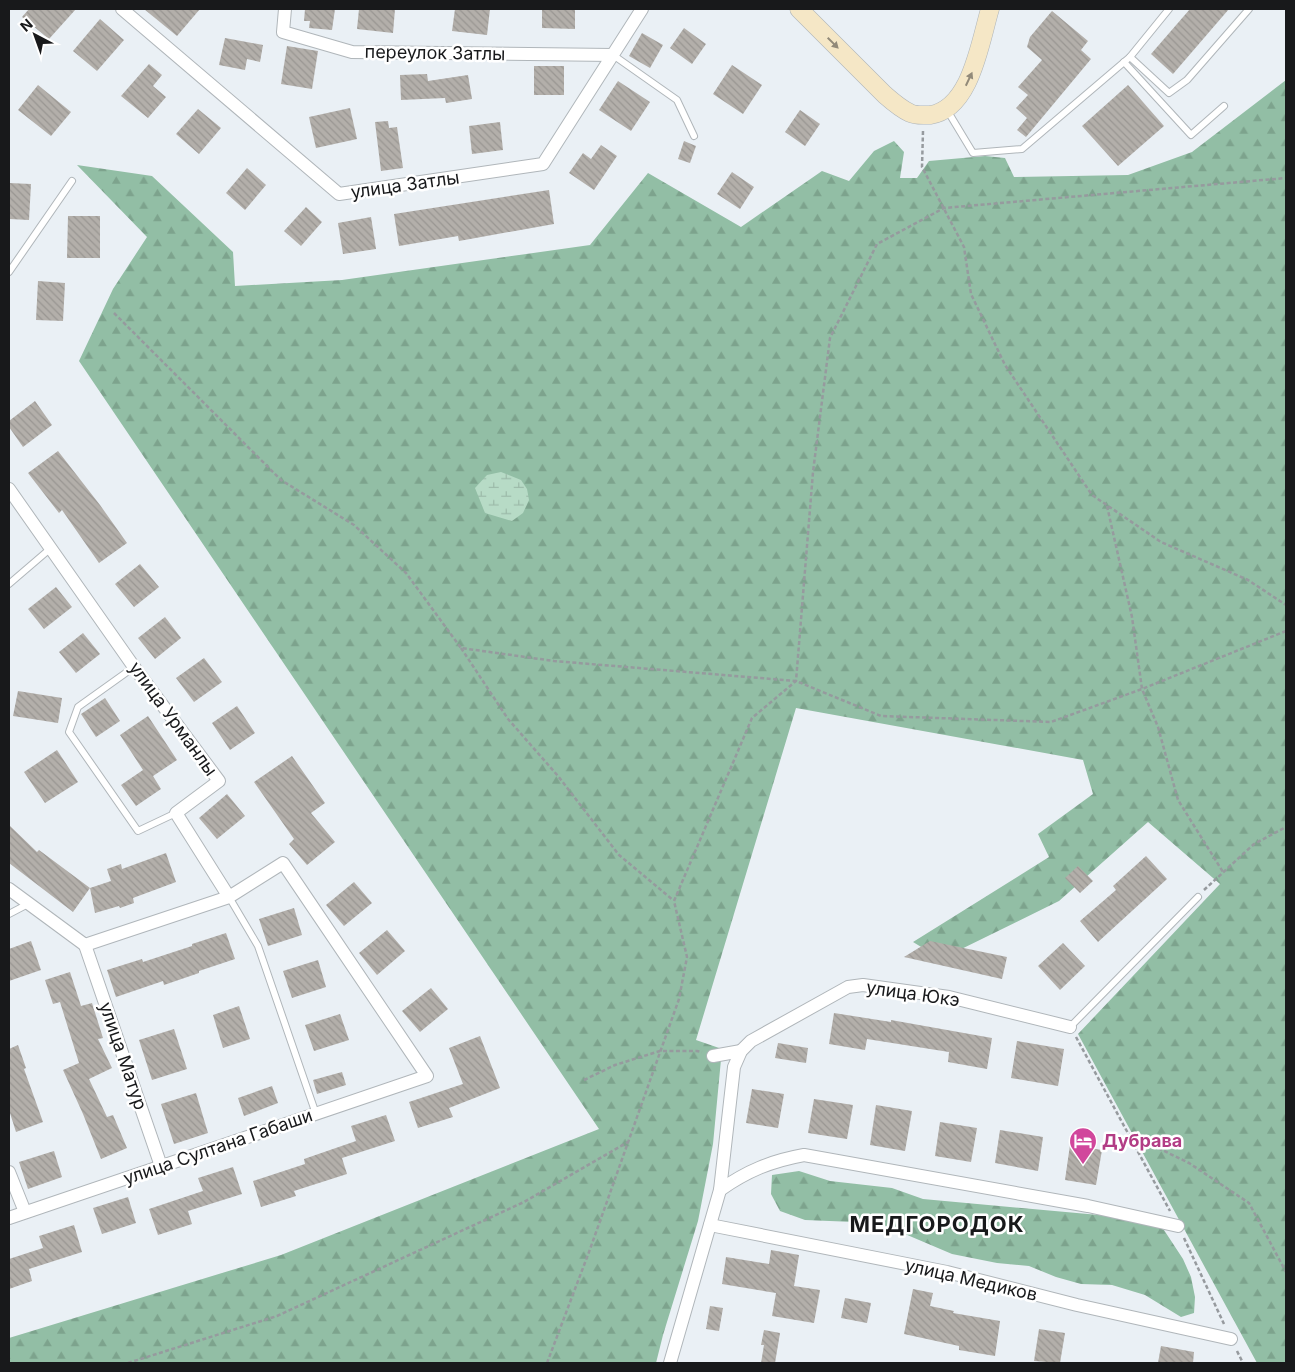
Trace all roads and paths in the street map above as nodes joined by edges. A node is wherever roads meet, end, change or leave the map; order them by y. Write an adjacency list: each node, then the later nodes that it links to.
1 (122, 9): 8 (street, улица Затлы)
2 (285, 9): 8 (street, переулок Затлы)
3 (642, 9): 8 (street, улица Затлы)
4 (799, 9): 13 (street, one-way to 13)
5 (990, 9): 12 (street, one-way to 5)
6 (1169, 9): 9 (lane)
7 (1249, 9): 9 (lane)
8 (613, 55): 14 (lane)
9 (1130, 57): 10 (lane)
10 (1124, 62): 11 (lane); 12 (lane)
11 (1224, 106)
12 (946, 109): 13 (street)
13 (922, 116): 17 (path)
14 (694, 136)
15 (1286, 178): 17 (path)
16 (72, 181): 18 (lane)
17 (944, 208): 21 (path); 28 (path)
18 (9, 272)
19 (114, 312): 26 (path)
20 (9, 489): 22 (street, улица Урманлы)
21 (1107, 505): 24 (path); 29 (path)
22 (51, 548): 23 (lane); 27 (street, улица Урманлы)
23 (9, 584)
24 (1286, 605)
25 (1286, 631): 29 (path)
26 (460, 648): 28 (path); 36 (path)
27 (134, 668): 30 (street, улица Урманлы); 30 (lane)
28 (796, 681): 29 (path); 36 (path)
29 (1142, 688): 32 (path)
30 (176, 813): 35 (street)
31 (1286, 827): 32 (path)
32 (1223, 872): 34 (path)
33 (9, 889): 37 (street)
34 (1198, 896): 40 (lane)
35 (229, 897): 39 (street); 45 (lane); 45 (street, улица Султана Габаши)
36 (674, 901): 41 (path)
37 (28, 904): 38 (lane); 39 (street)
38 (9, 914)
39 (85, 945): 48 (street, улица Матур)
40 (1070, 1026): 42 (street, улица Юкэ); 46 (path)
41 (660, 1051): 43 (path); 44 (path); 47 (path)
42 (741, 1051): 43 (street, улица Юкэ); 50 (street)
43 (713, 1056)
44 (584, 1080)
45 (316, 1114): 48 (street, улица Султана Габаши)
46 (1128, 1133): 54 (path); 55 (path)
47 (628, 1142): 57 (path); 58 (path)
48 (161, 1166): 51 (street, улица Султана Габаши)
49 (9, 1172): 51 (street)
50 (720, 1190): 53 (street); 54 (street)
51 (26, 1212): 52 (street, улица Султана Габаши)
52 (9, 1218)
53 (710, 1225): 56 (street, улица Медиков); 59 (street)
54 (1178, 1226): 56 (path)
55 (1286, 1272)
56 (1231, 1339): 60 (path)
57 (128, 1363)
58 (546, 1363)
59 (670, 1363)
60 (1243, 1363)

